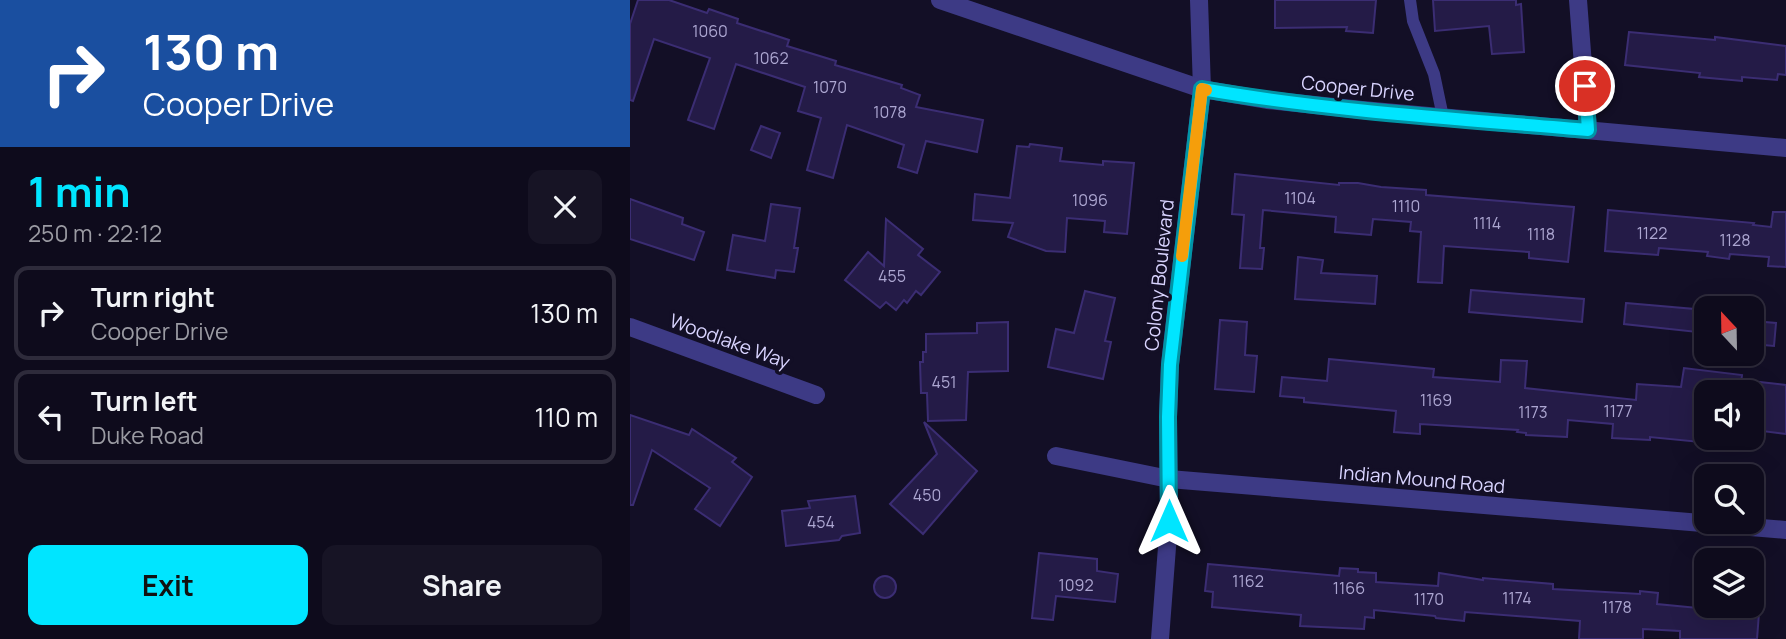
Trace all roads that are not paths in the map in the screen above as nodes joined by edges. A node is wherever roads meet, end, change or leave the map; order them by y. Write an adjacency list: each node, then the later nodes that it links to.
1 (940, 0): 5 (street, Cooper Drive)
2 (1199, 0): 5 (street, Colony Boulevard)
3 (1410, 0): 6 (lane)
4 (1578, 0): 7 (street)
5 (1202, 89): 6 (street, Cooper Drive); 12 (street, Colony Boulevard)
6 (1443, 117): 7 (street, Cooper Drive)
7 (1588, 130): 8 (street, Cooper Drive)
8 (1786, 148)
9 (630, 327): 10 (street, Woodlake Way)
10 (816, 395)
11 (1056, 456): 12 (street, Indian Mound Road)
12 (1169, 479): 13 (street, Indian Mound Road); 14 (street, Colony Boulevard)
13 (1786, 530)
14 (1160, 639)

